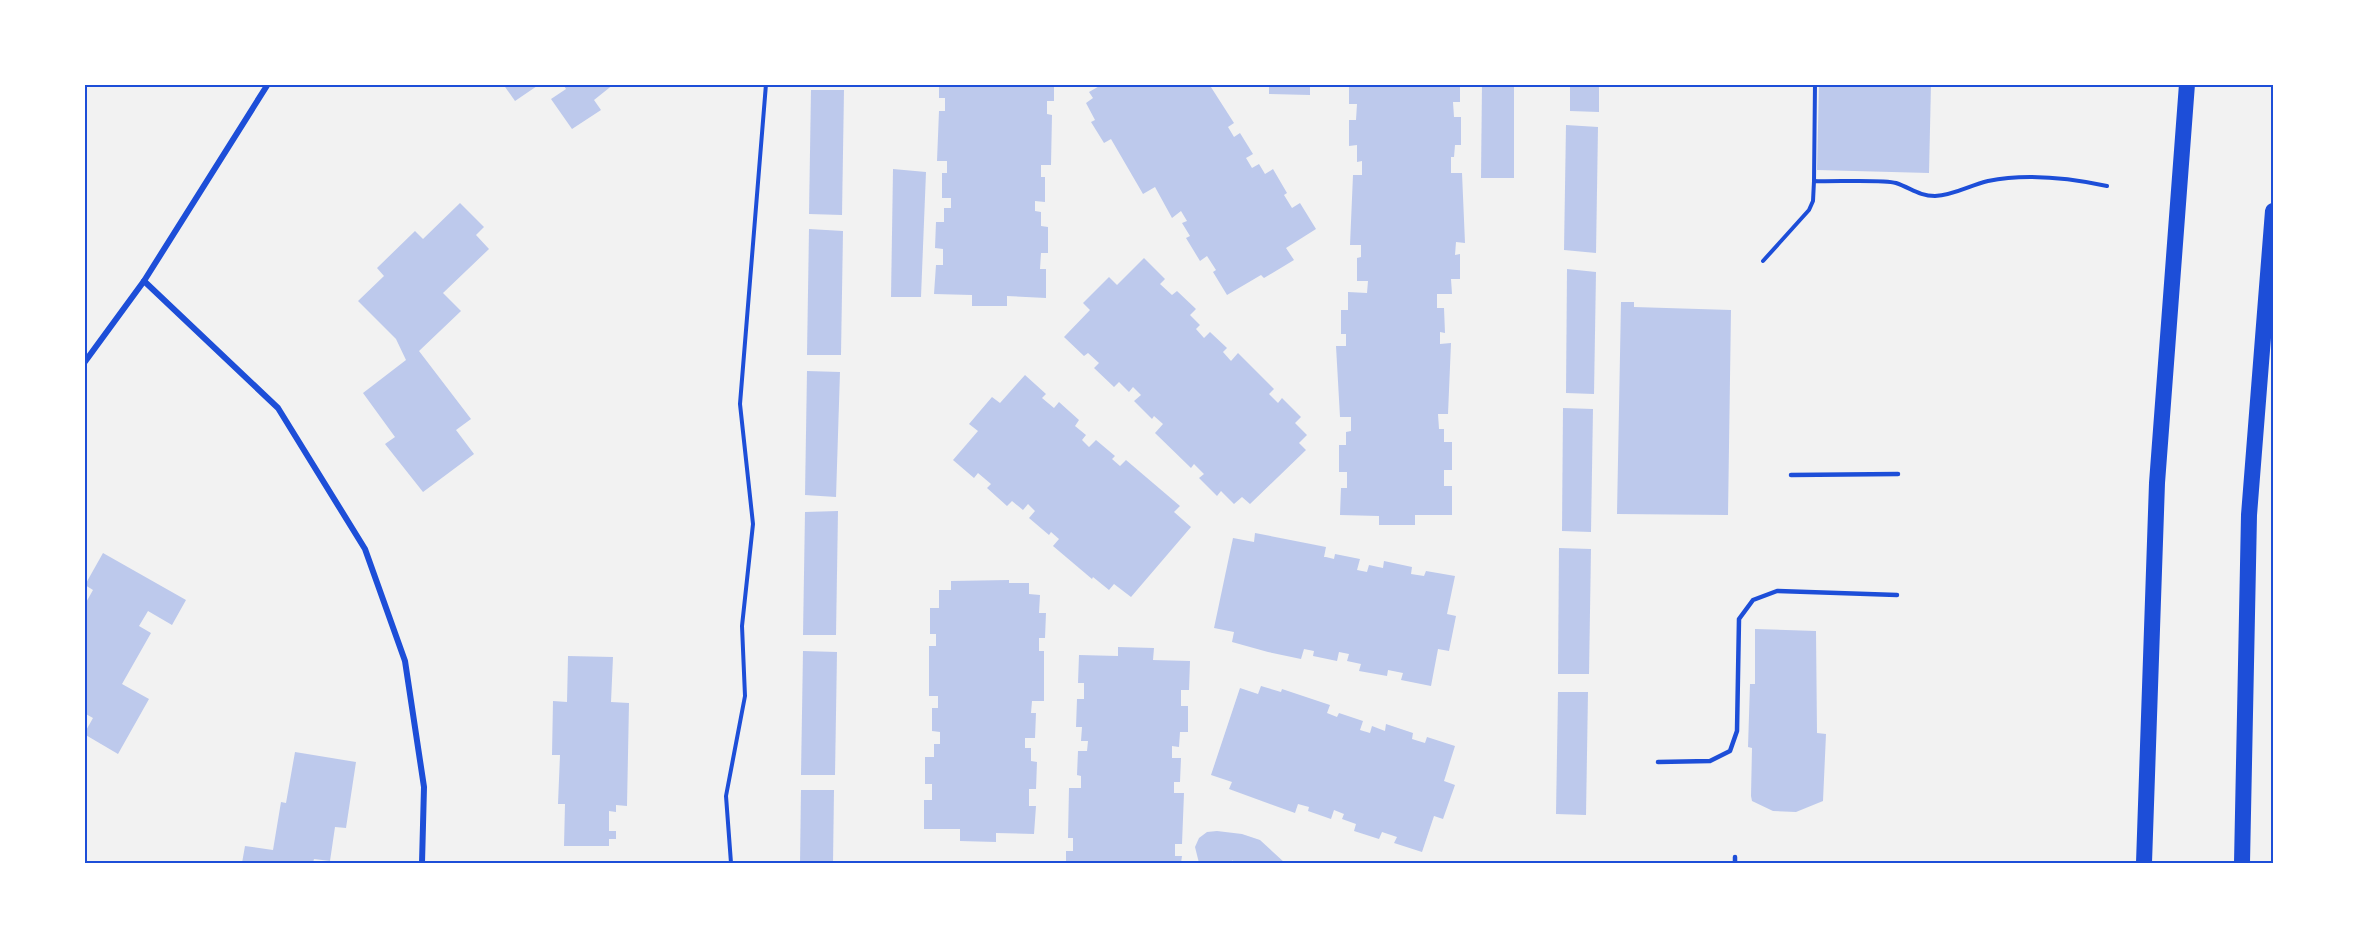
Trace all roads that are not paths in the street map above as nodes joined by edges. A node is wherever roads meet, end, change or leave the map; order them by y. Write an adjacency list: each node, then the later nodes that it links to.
1 (268, 84): 4 (street)
2 (2187, 84): 11 (highway)
3 (2273, 211): 12 (highway)
4 (144, 281): 5 (street); 10 (street)
5 (84, 363)
6 (1898, 474): 7 (lane)
7 (1791, 475)
8 (1897, 595): 9 (lane)
9 (1658, 762)
10 (422, 863)
11 (2144, 863)
12 (2241, 863)

